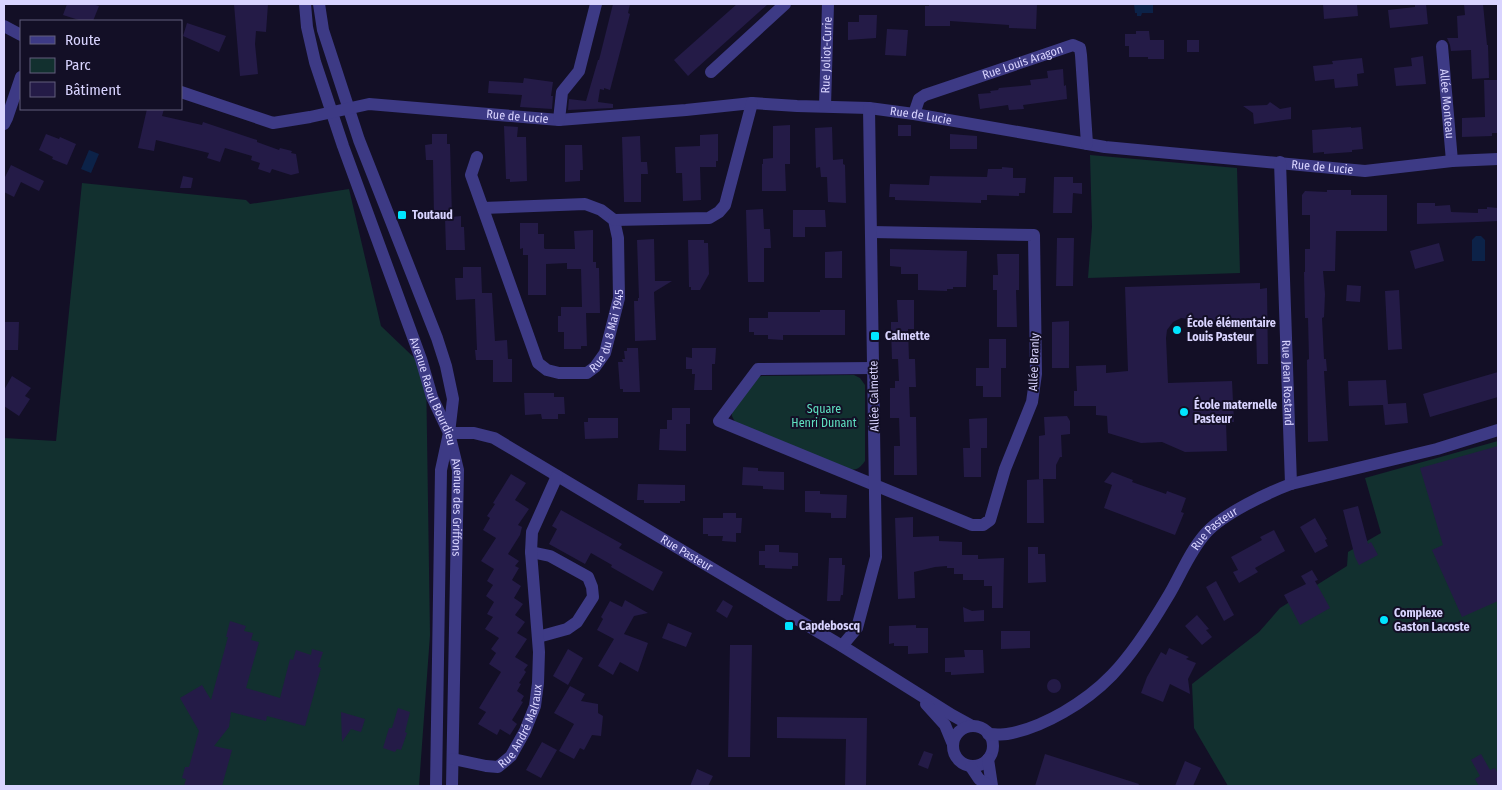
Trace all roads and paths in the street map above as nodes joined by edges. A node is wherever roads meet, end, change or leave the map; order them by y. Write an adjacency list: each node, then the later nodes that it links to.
1 (306, 4): 15 (street, Avenue Raoul Bourdieu)
2 (319, 4): 15 (street, Avenue Raoul Bourdieu)
3 (596, 4): 17 (street)
4 (785, 4): 9 (street)
5 (828, 4): 13 (street, Rue Joliot-Curie)
6 (4, 26): 7 (street)
7 (20, 34)
8 (1442, 46): 22 (street, Allée Monteau)
9 (711, 72)
10 (20, 80): 18 (street)
11 (182, 92): 15 (street, Rue de Lucie)
12 (752, 103): 13 (street, Rue de Lucie); 17 (street, Rue de Lucie); 25 (street)
13 (825, 106): 14 (street, Rue de Lucie)
14 (868, 108): 16 (street, Rue de Lucie); 26 (street, Allée Calmette)
15 (341, 110): 17 (street, Rue de Lucie); 29 (street, Avenue Raoul Bourdieu); 29 (street, Avenue Raoul Bourdieu)
16 (914, 114): 19 (street, Rue de Lucie); 19 (street, Rue Louis Aragon)
17 (559, 120)
18 (4, 124)
19 (1087, 144): 23 (street, Rue de Lucie)
20 (477, 157): 24 (street, Rue du 8 Mai 1945)
21 (1498, 159): 22 (street, Rue de Lucie)
22 (1452, 161): 23 (street, Rue de Lucie)
23 (1280, 162): 31 (street, Rue Jean Rostand)
24 (483, 208): 25 (street); 25 (street, Rue du 8 Mai 1945)
25 (614, 220)
26 (871, 232): 27 (street, Allée Calmette); 32 (street, Allée Branly)
27 (873, 368): 32 (street, Allée Calmette); 32 (street)
28 (1498, 430): 31 (street, Rue Pasteur)
29 (449, 433): 30 (street, Rue Pasteur); 42 (street, Avenue des Griffons); 44 (street, Avenue des Griffons)
30 (557, 476): 33 (street, Rue André Malraux); 35 (street, Rue Pasteur)
31 (1291, 484): 39 (street, Rue Pasteur)
32 (875, 486): 35 (street, Allée Calmette)
33 (531, 552): 34 (street, Rue André Malraux); 34 (street)
34 (538, 637): 42 (street, Rue André Malraux)
35 (842, 646): 36 (street, Rue Pasteur)
36 (918, 695): 37 (street, Rue Pasteur); 40 (street, Rue Pasteur)
37 (972, 726): 38 (street); 40 (street)
38 (988, 734): 39 (street, Rue Pasteur); 41 (street)
39 (1006, 735): 41 (street, Rue Pasteur)
40 (952, 742): 43 (street)
41 (990, 753): 43 (street); 46 (street)
42 (453, 759): 45 (street, Avenue des Griffons)
43 (971, 766): 46 (street)
44 (436, 786)
45 (452, 786)
46 (991, 786)

